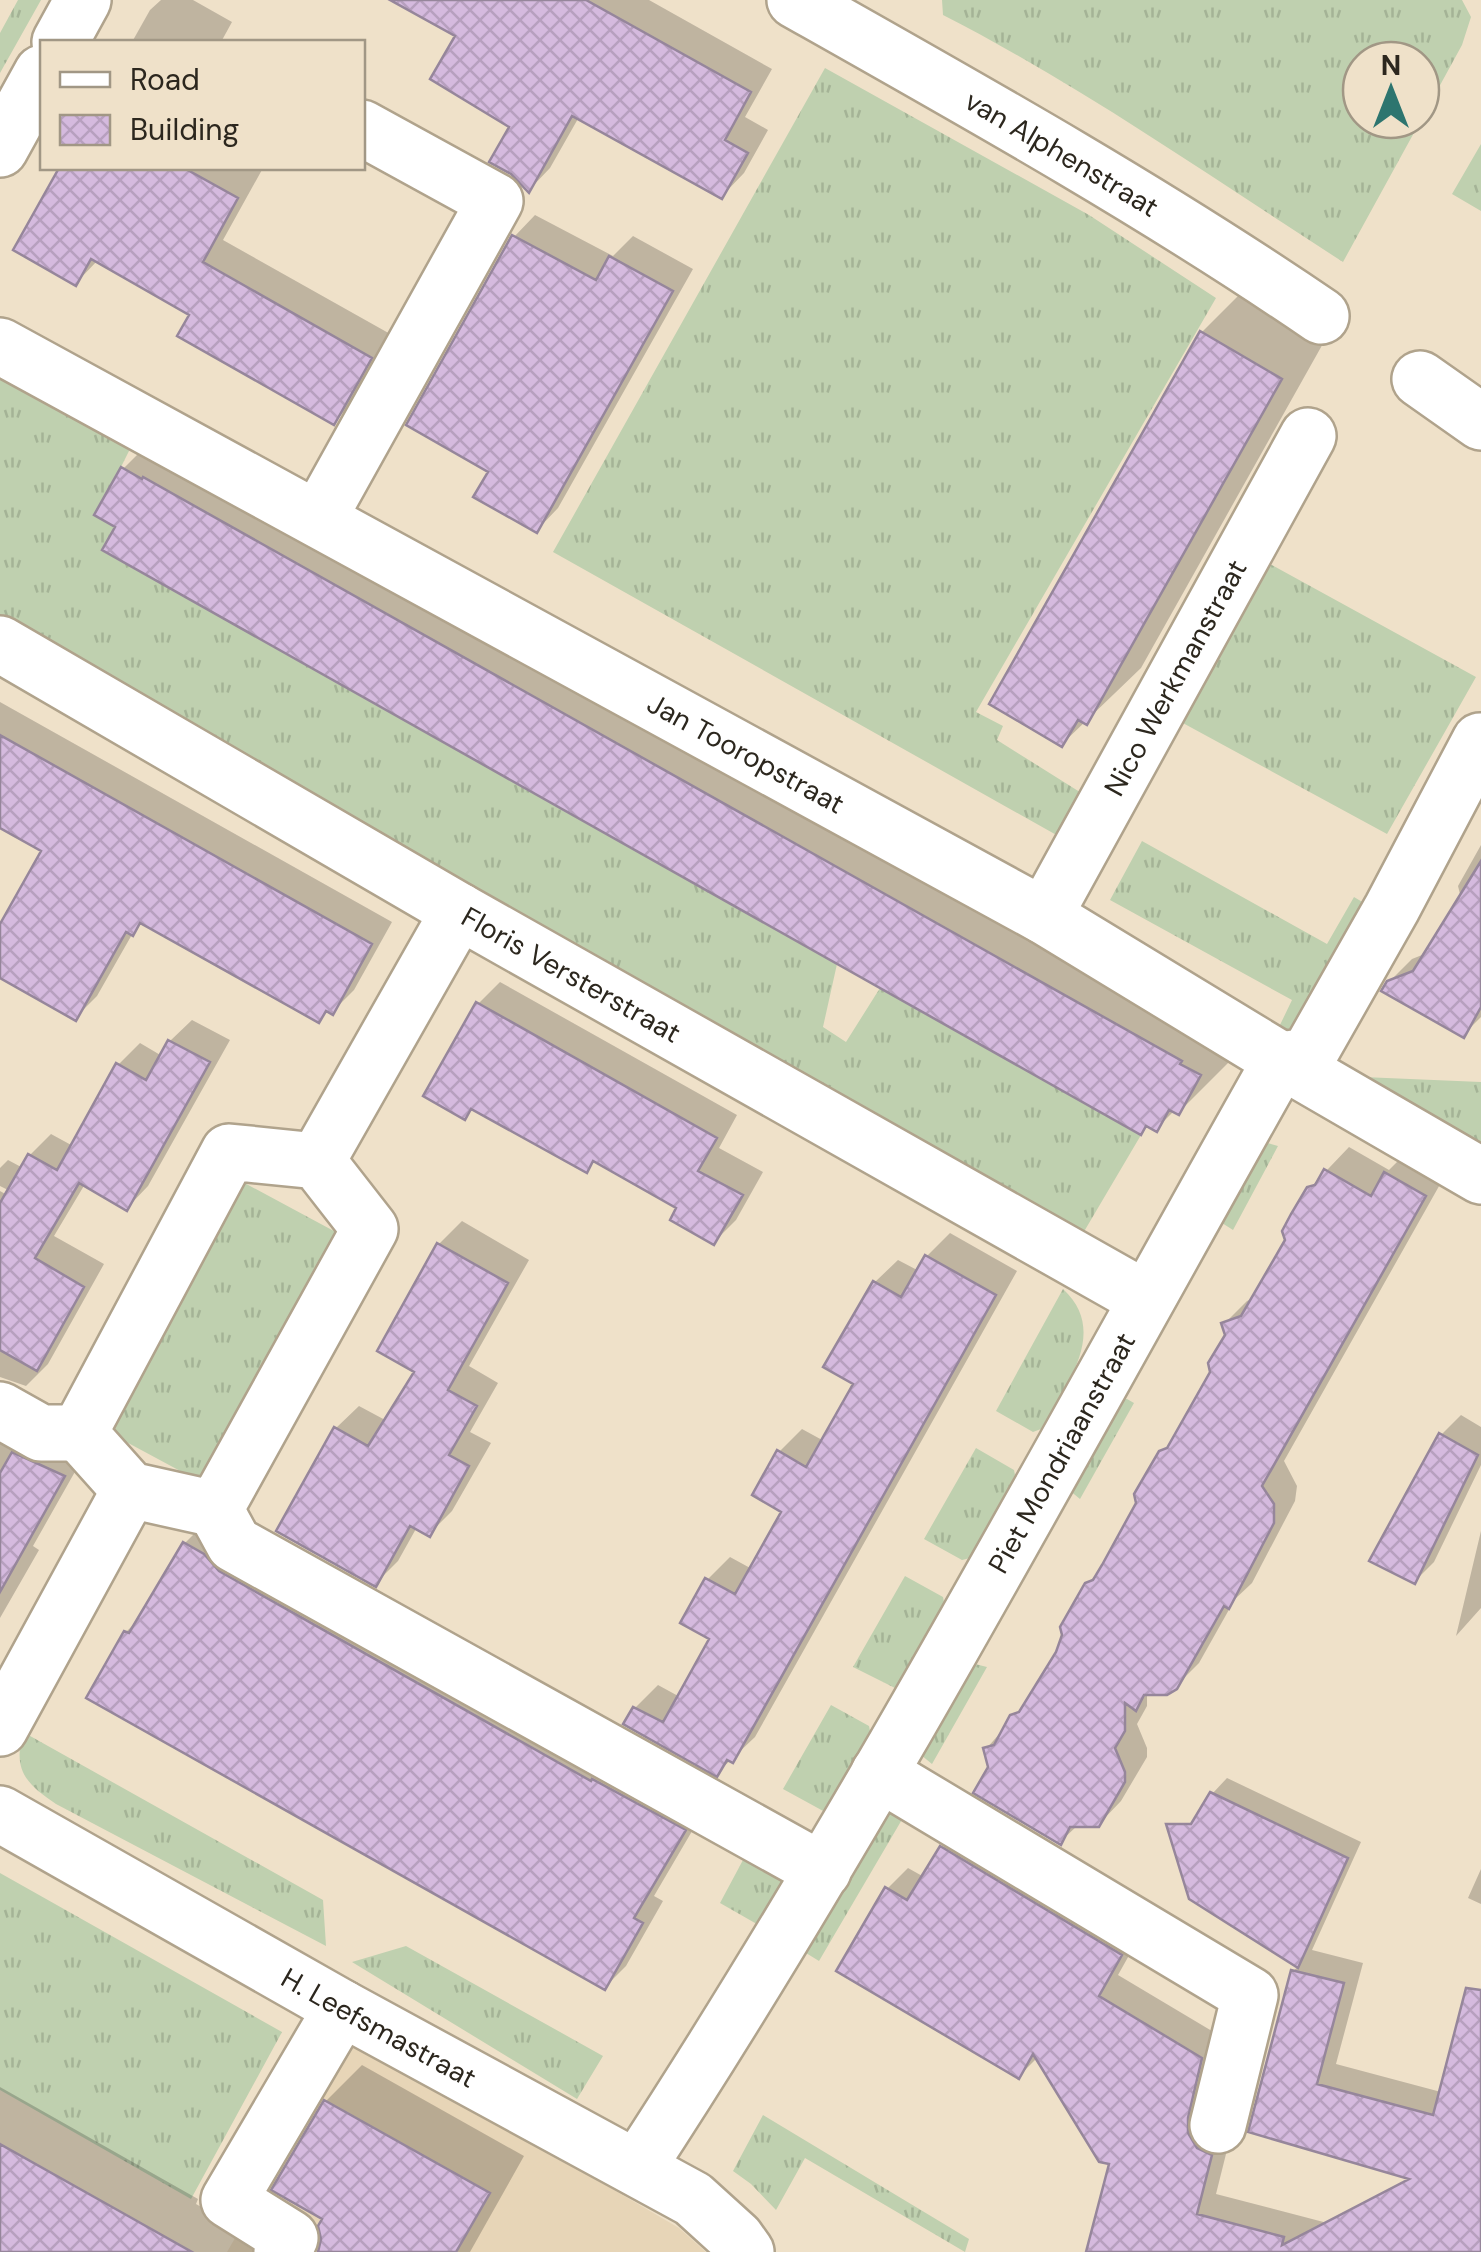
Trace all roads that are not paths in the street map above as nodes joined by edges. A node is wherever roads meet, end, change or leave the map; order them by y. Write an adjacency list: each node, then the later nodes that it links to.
1 (83, 0): 3 (street)
2 (795, 0): 7 (street, van Alphenstraat)
3 (61, 40)
4 (40, 77): 6 (street)
5 (365, 130): 12 (street)
6 (0, 149)
7 (1322, 316)
8 (0, 346): 12 (street, Jan Tooropstraat)
9 (1420, 379): 10 (street)
10 (1481, 422)
11 (1308, 436): 16 (street, Nico Werkmanstraat)
12 (318, 518): 16 (street, Jan Tooropstraat)
13 (0, 644): 15 (street, Floris Versterstraat)
14 (1480, 741): 17 (street, Piet Mondriaanstraat)
15 (459, 910): 18 (street); 20 (street, Floris Versterstraat)
16 (1044, 916): 17 (street, Jan Tooropstraat)
17 (1281, 1060): 19 (street, Jan Tooropstraat); 20 (street, Piet Mondriaanstraat)
18 (318, 1161): 22 (street); 24 (street)
19 (1481, 1176)
20 (1146, 1299): 26 (street, Piet Mondriaanstraat)
21 (0, 1410): 22 (street)
22 (79, 1434): 23 (street)
23 (130, 1490): 24 (street); 25 (street)
24 (215, 1509): 28 (street)
25 (0, 1728)
26 (878, 1773): 28 (street, Piet Mondriaanstraat); 30 (street)
27 (0, 1814): 29 (street, H. Leefsmastraat)
28 (823, 1871): 31 (street, Piet Mondriaanstraat)
29 (342, 2008): 31 (street, H. Leefsmastraat); 32 (street)
30 (1218, 2125)
31 (637, 2168): 33 (street, H. Leefsmastraat)
32 (282, 2252)
33 (746, 2252)

